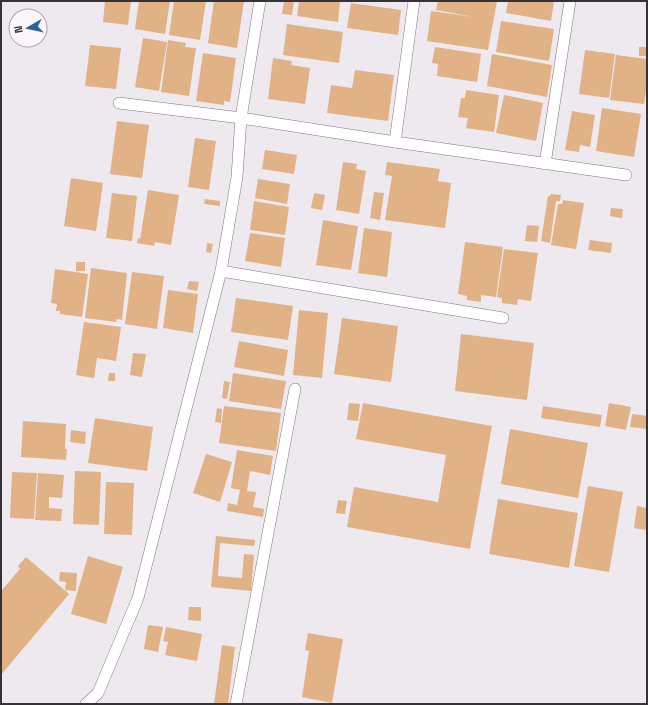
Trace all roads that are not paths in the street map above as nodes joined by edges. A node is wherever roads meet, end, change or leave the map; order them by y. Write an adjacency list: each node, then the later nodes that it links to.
1 (260, 1): 5 (street)
2 (414, 1): 6 (street)
3 (570, 1): 7 (street)
4 (119, 103): 5 (street)
5 (241, 118): 6 (street); 9 (street)
6 (395, 142): 7 (street)
7 (545, 164): 8 (street)
8 (626, 176)
9 (221, 271): 10 (street); 12 (street)
10 (503, 318)
11 (295, 389): 13 (street)
12 (86, 704)
13 (236, 704)

